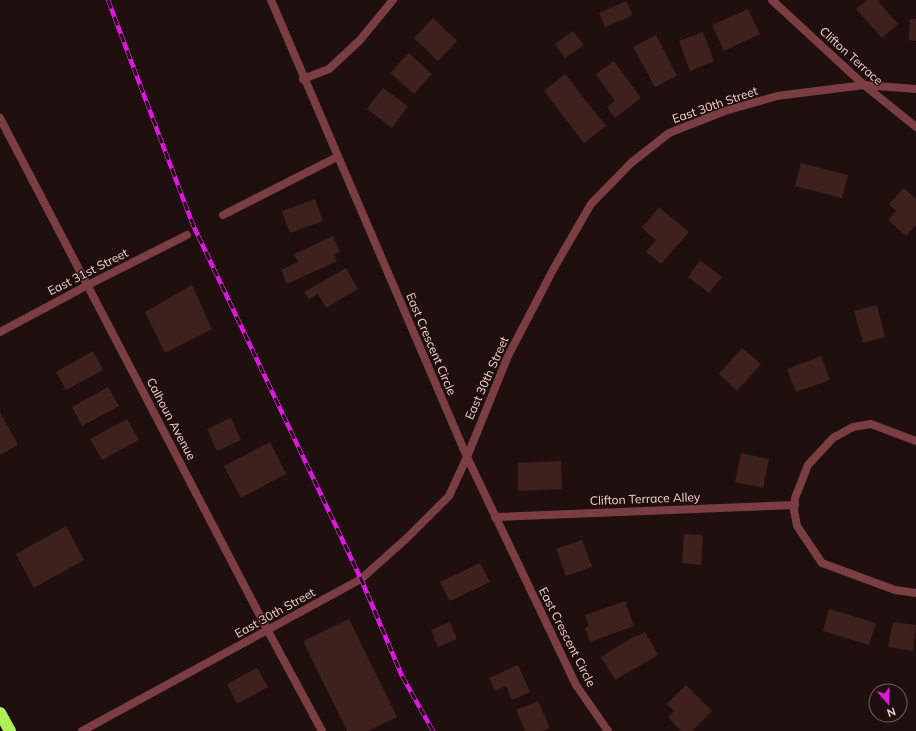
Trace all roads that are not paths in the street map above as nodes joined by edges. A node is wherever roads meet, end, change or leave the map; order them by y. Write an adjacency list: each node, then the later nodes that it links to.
1 (271, 0): 4 (street, East Crescent Circle)
2 (393, 0): 4 (street)
3 (772, 0): 5 (street, Clifton Terrace)
4 (303, 79): 9 (street, East Crescent Circle)
5 (864, 85): 6 (street, East 30th Street); 8 (street, Clifton Terrace); 15 (street, East 30th Street)
6 (916, 89)
7 (0, 118): 12 (street, Calhoun Avenue)
8 (916, 127)
9 (337, 157): 10 (street); 15 (street, East Crescent Circle)
10 (223, 214)
11 (187, 235): 12 (street, East 31st Street)
12 (88, 285): 13 (street, East 31st Street); 19 (street, Calhoun Avenue)
13 (0, 332)
14 (916, 441): 16 (street)
15 (466, 456): 17 (street, East Crescent Circle); 19 (street, East 30th Street)
16 (795, 505): 17 (street, Clifton Terrace Alley); 18 (street)
17 (495, 517): 24 (street, East Crescent Circle)
18 (916, 593)
19 (268, 631): 22 (street, East 30th Street); 23 (street, Calhoun Avenue)
20 (0, 713): 21 (highway)
21 (10, 731)
22 (82, 731)
23 (322, 731)
24 (608, 731)

